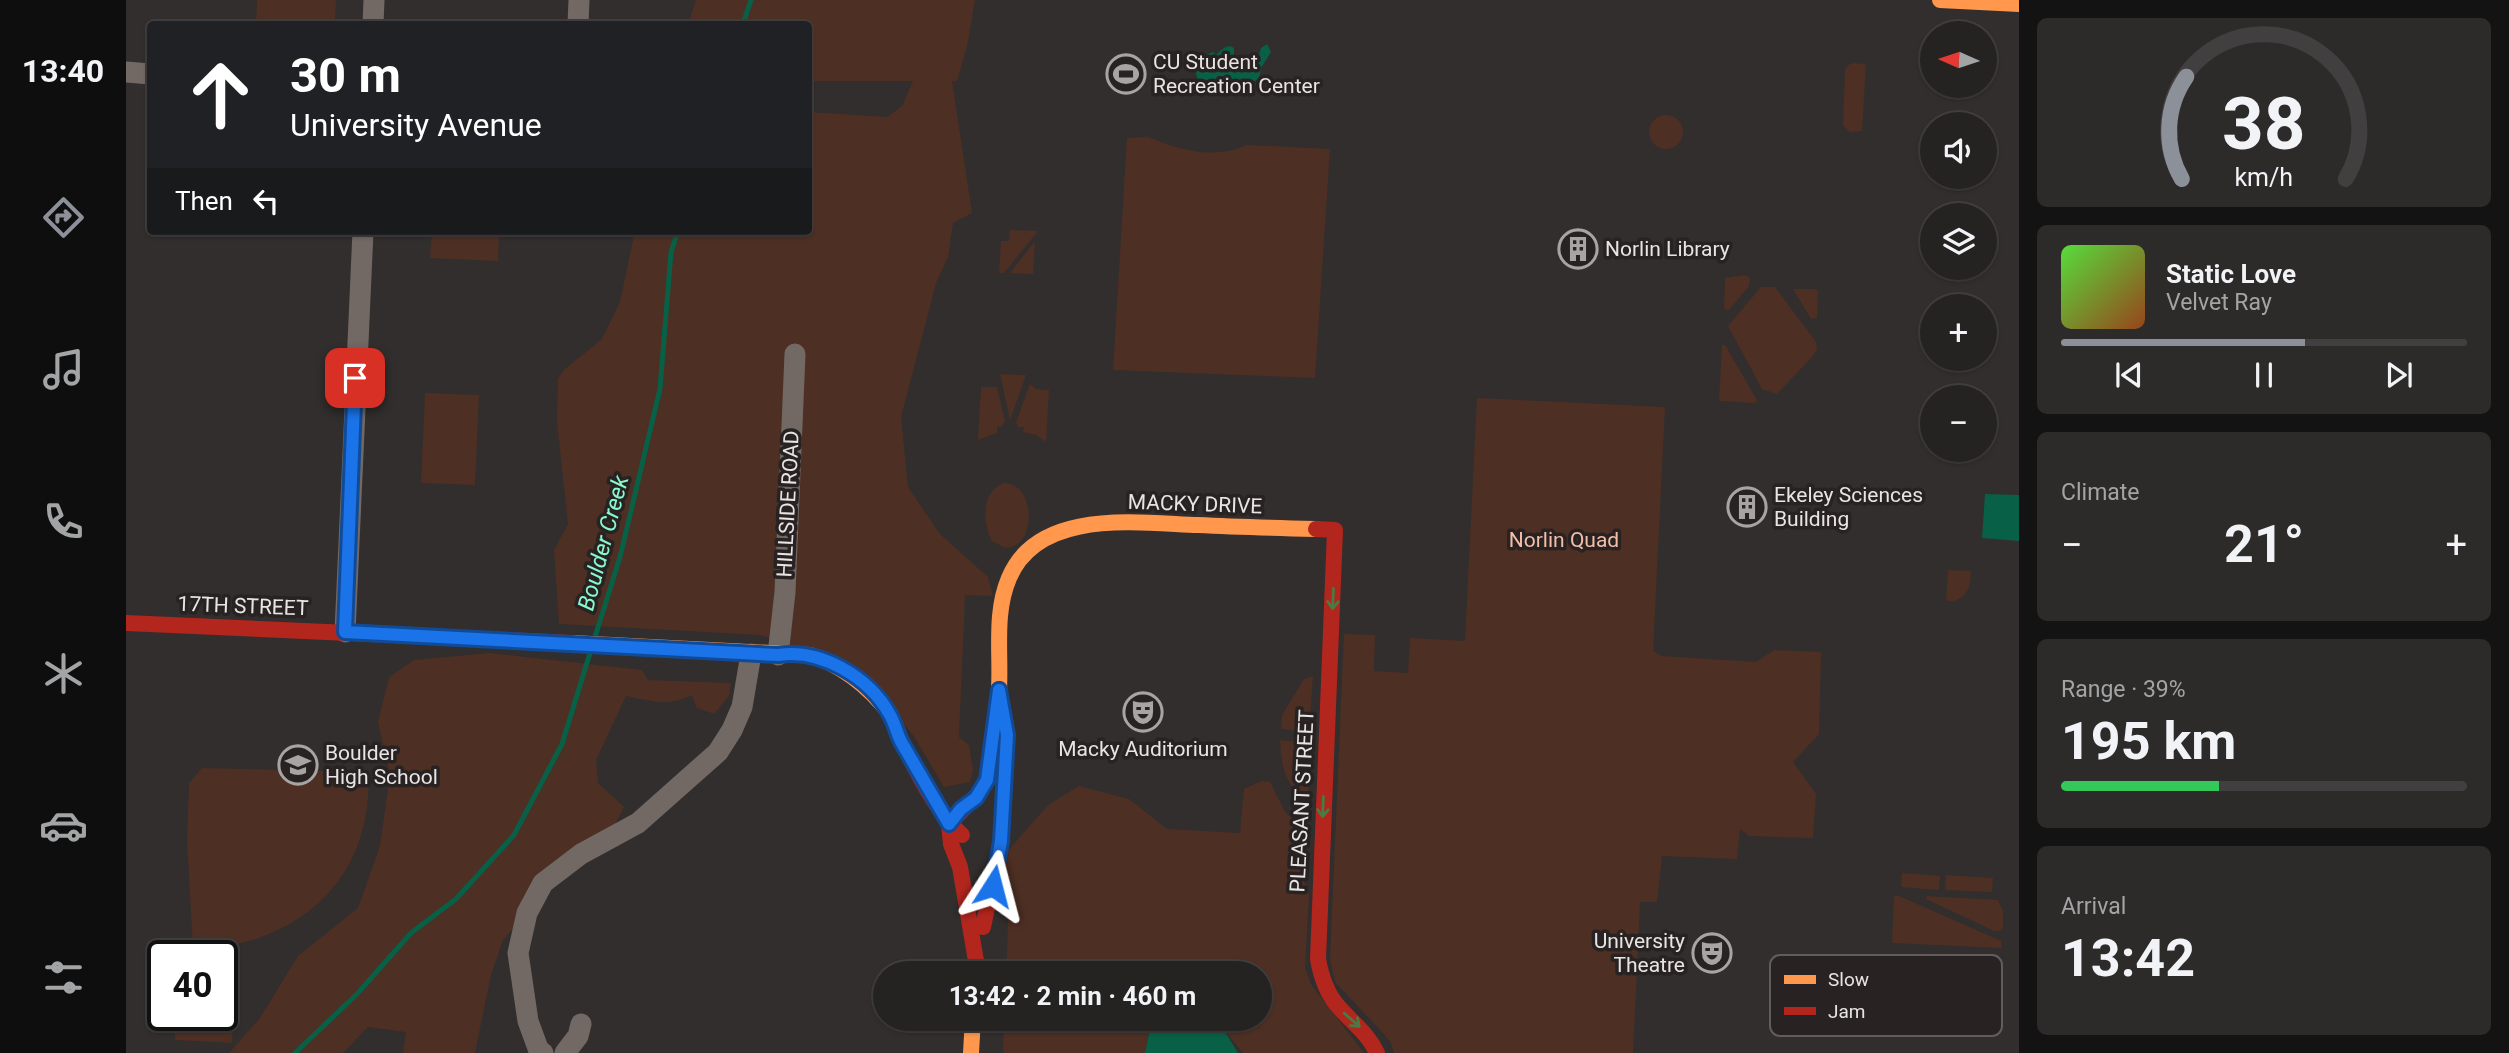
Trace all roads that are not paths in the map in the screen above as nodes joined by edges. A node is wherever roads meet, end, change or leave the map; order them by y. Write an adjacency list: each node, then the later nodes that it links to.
1 (374, 0): 5 (street)
2 (579, 0): 6 (street)
3 (1940, 0): 4 (street)
4 (2019, 4)
5 (373, 21)
6 (578, 21)
7 (126, 72): 8 (street)
8 (147, 74)
9 (363, 235): 13 (street)
10 (795, 354): 15 (street, HILLSIDE ROAD)
11 (1335, 530): 16 (street, MACKY DRIVE); 29 (street, PLEASANT STREET, one-way to 29)
12 (126, 623): 13 (street, 17TH STREET)
13 (345, 632): 14 (street, 17TH STREET)
14 (751, 653): 15 (street, 17TH STREET); 26 (street)
15 (778, 655): 18 (street, 17TH STREET)
16 (999, 690): 17 (street); 18 (street)
17 (1004, 797): 18 (street); 21 (street)
18 (949, 824): 19 (street); 22 (street)
19 (971, 849)
20 (978, 869): 21 (street)
21 (983, 927): 23 (street)
22 (974, 961)
23 (976, 961)
24 (580, 1024): 27 (street)
25 (972, 1031): 28 (street)
26 (543, 1053)
27 (565, 1053)
28 (971, 1053)
29 (1377, 1053)

